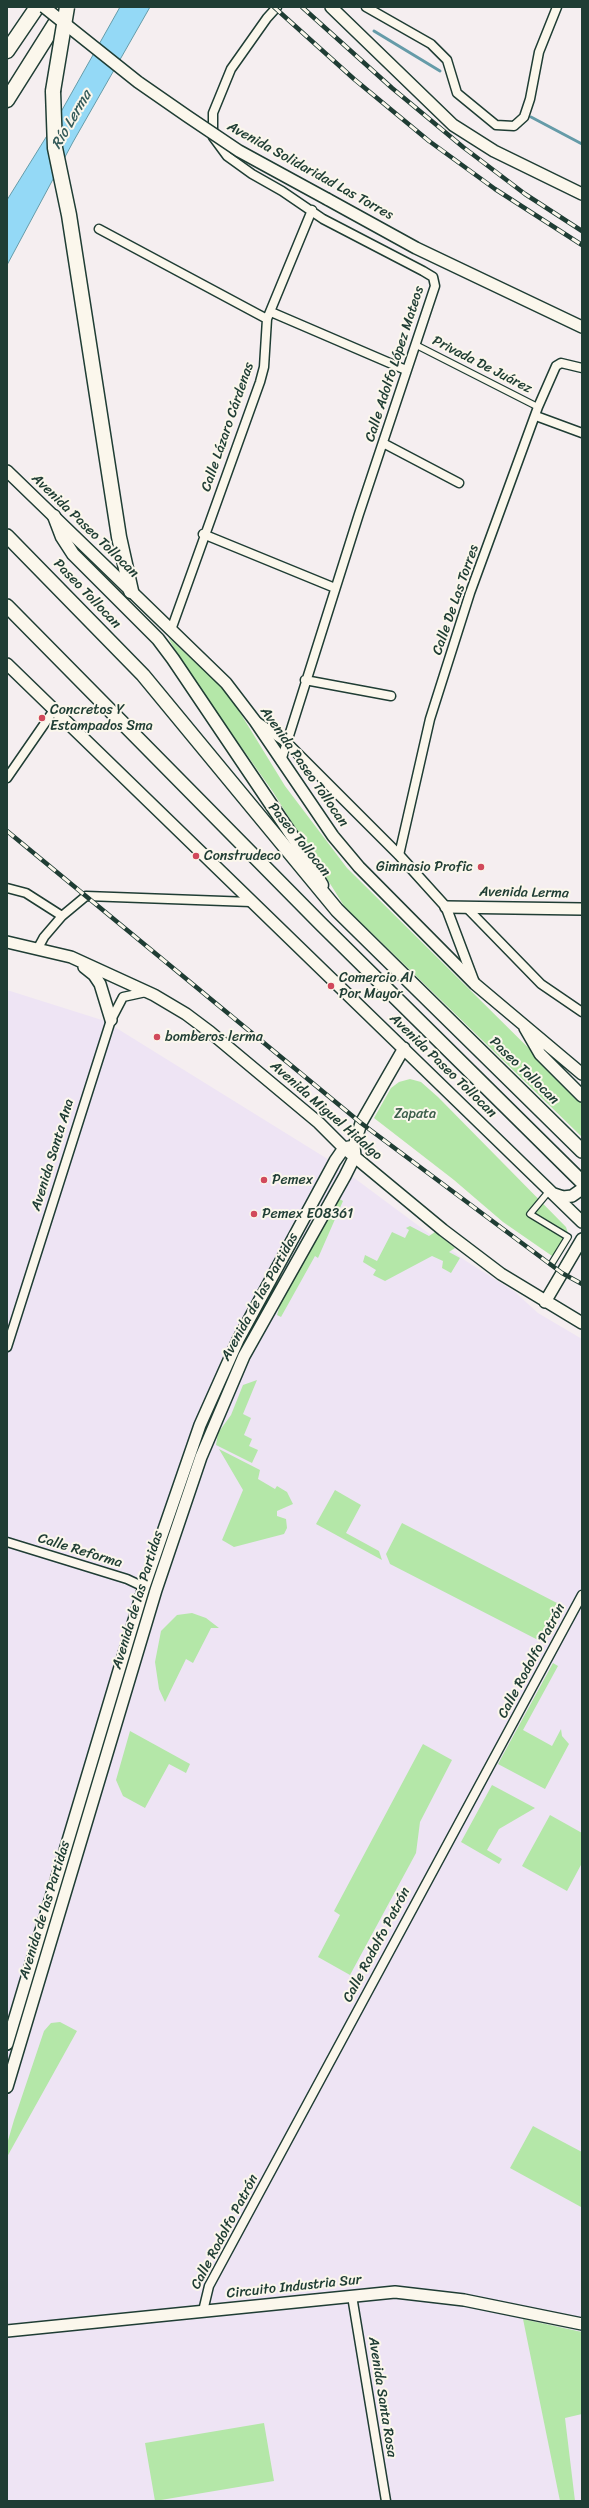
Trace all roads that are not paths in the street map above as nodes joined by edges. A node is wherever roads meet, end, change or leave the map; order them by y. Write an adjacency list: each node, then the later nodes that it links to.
1 (36, 7): 9 (highway)
2 (44, 7): 16 (main road, Avenida Solidaridad Las Torres, bridge)
3 (55, 7): 10 (highway)
4 (66, 7): 11 (highway); 30 (highway, bridge)
5 (277, 7): 13 (street, Calle Adolfo López Mateos)
6 (331, 7): 12 (main road)
7 (366, 7): 8 (street)
8 (557, 7)
9 (7, 51)
10 (7, 85)
11 (7, 100)
12 (582, 194)
13 (312, 210): 15 (street, Calle Lázaro Cárdenas); 17 (street, Calle Adolfo López Mateos)
14 (99, 229): 15 (street)
15 (269, 315): 19 (street); 27 (street, Calle Lázaro Cárdenas)
16 (582, 327)
17 (416, 345): 19 (street, Calle Adolfo López Mateos); 20 (street, Privada De Juárez)
18 (582, 368): 20 (street, Calle De Las Torres)
19 (406, 370): 23 (street, Calle Adolfo López Mateos)
20 (538, 407): 21 (street, Calle De Las Torres)
21 (536, 416): 22 (street); 43 (street, Calle De Las Torres)
22 (582, 433)
23 (382, 443): 25 (street); 29 (street, Calle Adolfo López Mateos)
24 (7, 471): 26 (main road, Avenida Paseo Tollocan)
25 (459, 483)
26 (54, 516): 30 (main road, Avenida Paseo Tollocan); 49 (main road)
27 (203, 534): 29 (street); 33 (street, Calle Lázaro Cárdenas)
28 (7, 536): 49 (highway, Paseo Tollocan)
29 (335, 588): 36 (street, Calle Adolfo López Mateos)
30 (131, 591): 33 (main road, Avenida Paseo Tollocan)
31 (7, 606): 34 (highway)
32 (7, 619): 34 (highway)
33 (171, 630): 39 (main road, Avenida Paseo Tollocan)
34 (58, 655): 64 (highway)
35 (7, 664): 38 (main road, Avenida Paseo Tollocan)
36 (305, 680): 37 (street); 40 (street, Calle Adolfo López Mateos)
37 (391, 696)
38 (54, 710): 42 (street); 45 (main road, Avenida Paseo Tollocan)
39 (255, 721): 40 (street); 41 (main road, Avenida Paseo Tollocan)
40 (286, 742): 41 (street, Calle Adolfo López Mateos); 43 (street)
41 (281, 761): 54 (main road, Avenida Paseo Tollocan)
42 (7, 778)
43 (399, 855): 46 (street)
44 (7, 888): 50 (street)
45 (251, 902): 50 (street); 59 (main road, Avenida Paseo Tollocan)
46 (446, 907): 47 (main road, Avenida Lerma); 54 (street)
47 (466, 908): 48 (main road, Avenida Lerma); 56 (street)
48 (582, 909)
49 (337, 910): 63 (highway, Paseo Tollocan)
50 (62, 916): 52 (street)
51 (7, 942): 52 (main road, Avenida Miguel Hidalgo)
52 (38, 948): 53 (main road, Avenida Miguel Hidalgo)
53 (70, 957): 55 (main road, Avenida Miguel Hidalgo); 57 (main road)
54 (475, 984): 58 (main road, Avenida Paseo Tollocan)
55 (146, 992): 57 (street, Avenida Santa Ana); 62 (main road, Avenida Miguel Hidalgo)
56 (582, 1012)
57 (110, 1020): 71 (street, Avenida Santa Ana)
58 (523, 1024): 60 (main road, Avenida Paseo Tollocan); 61 (main road)
59 (404, 1048): 62 (main road, Avenida de las Partidas); 65 (main road, Avenida Paseo Tollocan)
60 (582, 1074)
61 (582, 1096)
62 (351, 1150): 69 (main road, Avenida Miguel Hidalgo); 73 (main road, Avenida de las Partidas); 76 (main road, Avenida de las Partidas)
63 (582, 1151)
64 (580, 1183): 65 (main road)
65 (552, 1192): 66 (main road, Avenida Paseo Tollocan); 68 (street)
66 (582, 1222)
67 (582, 1239): 69 (main road)
68 (552, 1263)
69 (545, 1302): 70 (main road)
70 (582, 1323)
71 (7, 1347)
72 (7, 1542): 73 (street, Calle Reforma)
73 (144, 1587): 75 (main road, Avenida de las Partidas)
74 (582, 1595): 78 (street, Calle Rodolfo Patrón)
75 (7, 2044)
76 (7, 2086)
77 (352, 2296): 78 (main road, Circuito Industria Sur); 79 (main road, Circuito Industria Sur); 81 (street, Avenida Santa Rosa)
78 (202, 2311): 80 (main road, Circuito Industria Sur)
79 (582, 2324)
80 (7, 2331)
81 (386, 2501)

